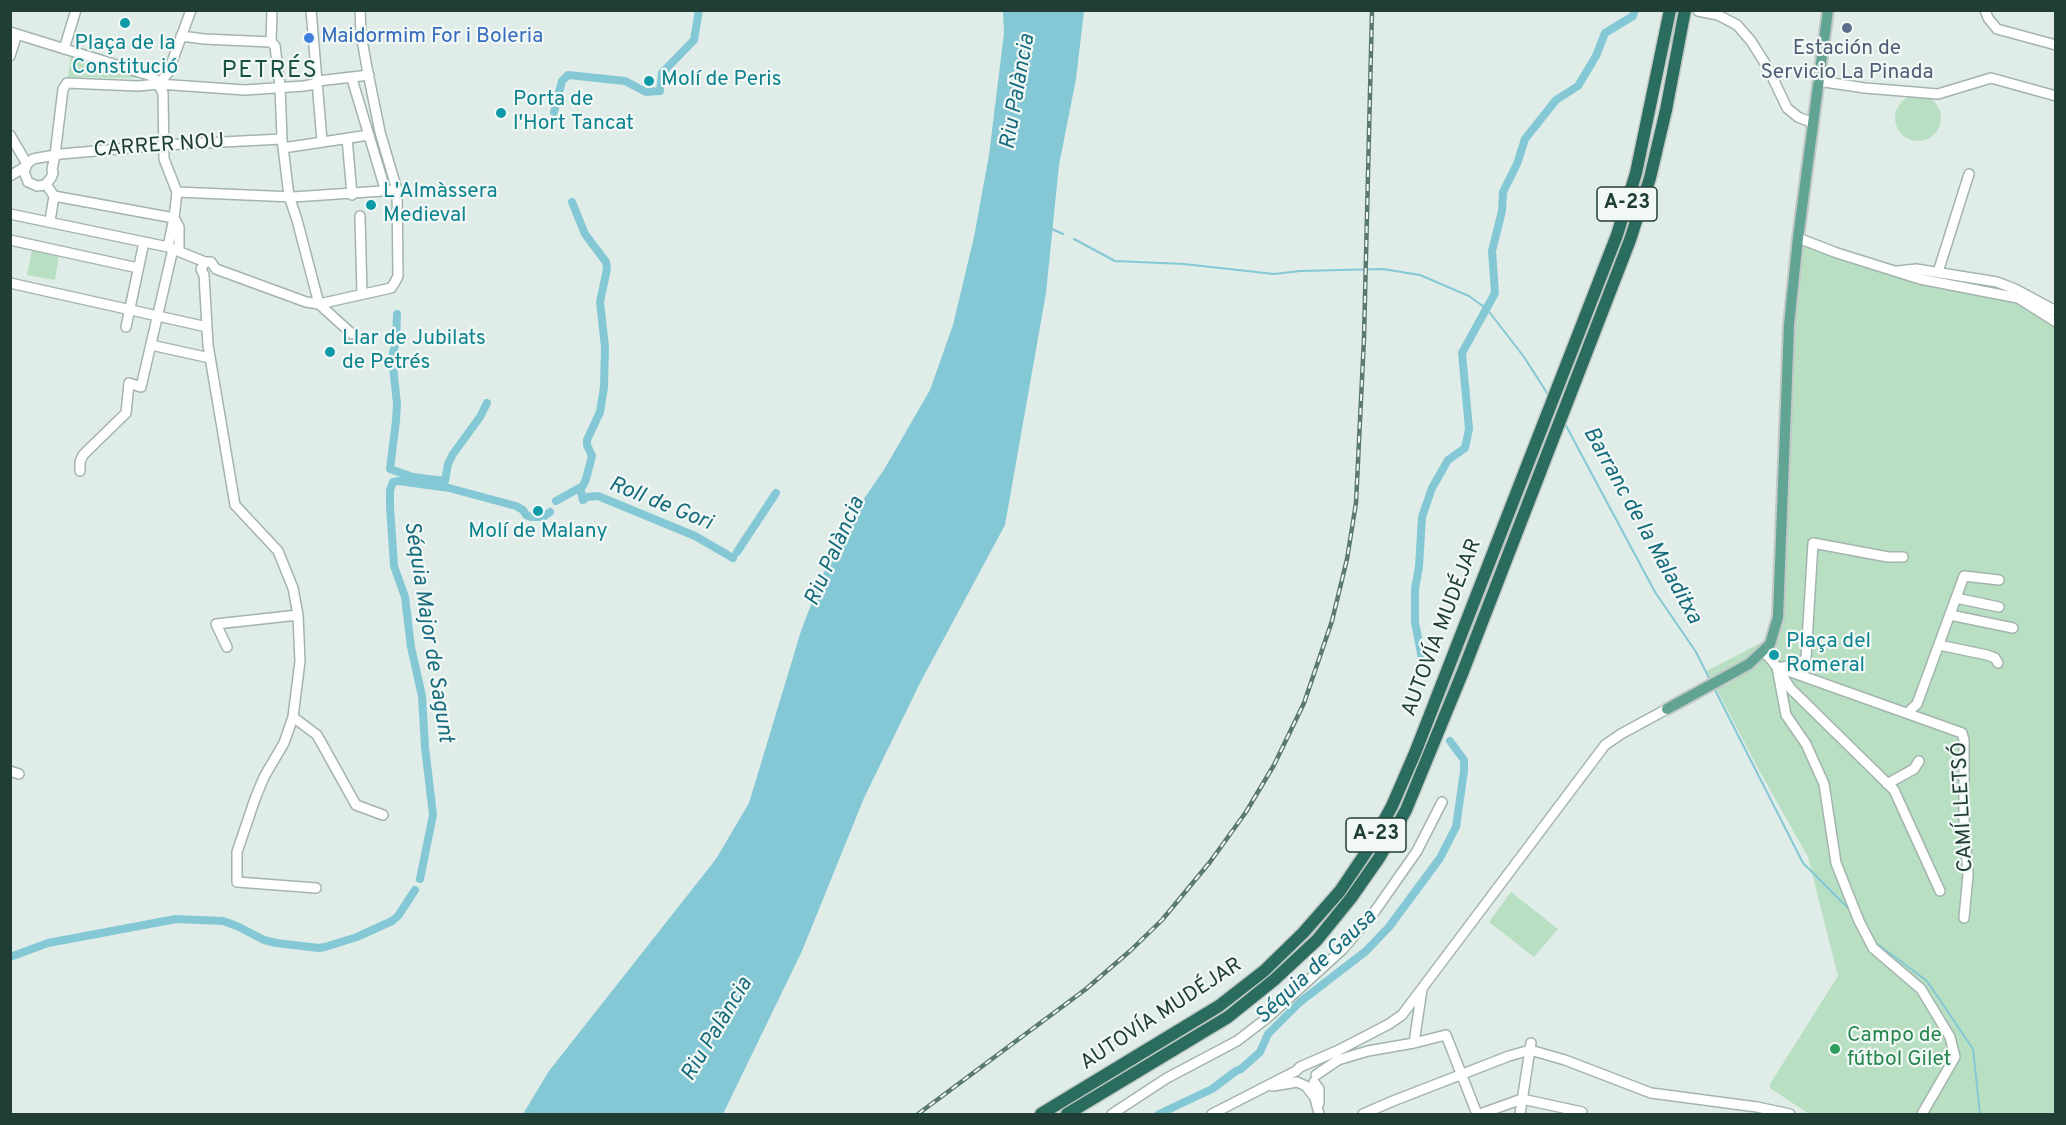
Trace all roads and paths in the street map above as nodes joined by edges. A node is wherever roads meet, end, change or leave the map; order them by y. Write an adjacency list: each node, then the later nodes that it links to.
1 (76, 10): 15 (street)
2 (191, 10): 12 (street)
3 (272, 10): 13 (street)
4 (311, 10): 20 (street)
5 (360, 10): 18 (street)
6 (1670, 10): 105 (highway, AUTOVÍA MUDÉJAR / A-23)
7 (1685, 10): 106 (highway, AUTOVÍA MUDÉJAR / A-23)
8 (1828, 10): 21 (main road)
9 (1985, 10): 14 (street)
10 (1698, 11): 26 (street)
11 (14, 33): 15 (street); 16 (street)
12 (181, 36): 13 (street); 22 (street)
13 (271, 42): 24 (street)
14 (2055, 45)
15 (64, 49): 17 (street)
16 (10, 56)
17 (131, 70): 22 (street); 23 (street)
18 (369, 75): 19 (street); 42 (street)
19 (352, 79): 20 (street); 28 (street)
20 (318, 81): 24 (street); 30 (street)
21 (1818, 81): 25 (street); 26 (main road)
22 (158, 84): 23 (street); 24 (street); 32 (street)
23 (128, 85): 33 (street)
24 (280, 88): 31 (street)
25 (2055, 96)
26 (1813, 123): 52 (main road)
27 (10, 135): 35 (street)
28 (369, 135): 29 (street, CARRER NOU); 44 (street)
29 (347, 138): 30 (street, CARRER NOU); 45 (street)
30 (322, 141): 31 (street, CARRER NOU)
31 (282, 144): 32 (street, CARRER NOU); 47 (street)
32 (164, 145): 33 (street, CARRER NOU); 43 (street)
33 (55, 155): 34 (street, CARRER NOU); 36 (street)
34 (38, 158): 35 (street); 36 (street)
35 (27, 165): 38 (street); 40 (street)
36 (52, 170): 41 (street)
37 (1969, 174): 60 (street)
38 (10, 176)
39 (10, 181): 40 (street)
40 (28, 182): 41 (street)
41 (46, 184): 46 (street)
42 (397, 190): 44 (street); 63 (street)
43 (177, 192): 47 (street); 50 (street)
44 (386, 192): 45 (street)
45 (352, 195): 47 (street)
46 (54, 196): 50 (street); 51 (street)
47 (289, 196): 64 (street)
48 (10, 214): 51 (street)
49 (360, 216): 63 (street)
50 (174, 218): 55 (street)
51 (50, 221): 54 (street)
52 (1797, 238): 59 (street); 84 (main road)
53 (10, 240): 57 (street)
54 (144, 242): 55 (street); 57 (street)
55 (173, 249): 56 (street); 67 (street)
56 (205, 262): 58 (street); 61 (street)
57 (138, 268): 65 (street)
58 (216, 269): 61 (street); 64 (street)
59 (1895, 272): 60 (street); 68 (street)
60 (1938, 272): 66 (street)
61 (204, 275): 70 (street)
62 (10, 283): 65 (street)
63 (362, 294): 64 (street)
64 (319, 304): 71 (street)
65 (129, 308): 67 (street); 69 (street)
66 (2055, 310)
67 (159, 315): 70 (street); 72 (street)
68 (2055, 322)
69 (126, 327)
70 (207, 327): 73 (street)
71 (352, 334)
72 (151, 345): 73 (street); 74 (street)
73 (210, 358): 79 (street)
74 (80, 471)
75 (1903, 557): 86 (street)
76 (1999, 580): 77 (street)
77 (1956, 598): 78 (street); 80 (street)
78 (1999, 607)
79 (298, 615): 83 (street); 89 (street)
80 (1950, 615): 81 (street); 82 (street)
81 (2013, 628)
82 (1939, 645): 85 (street); 88 (street)
83 (227, 647)
84 (1763, 650): 86 (street); 87 (main road)
85 (1998, 663)
86 (1777, 668): 88 (street, CAMÍ LLETSÓ); 91 (street); 114 (street)
87 (1667, 709): 97 (street)
88 (1907, 713): 96 (street, CAMÍ LLETSÓ)
89 (293, 717): 93 (street); 94 (street)
90 (1919, 761): 91 (street)
91 (1887, 784): 95 (street)
92 (1442, 802): 107 (street)
93 (383, 815)
94 (316, 888)
95 (1940, 891)
96 (1964, 918)
97 (1423, 988): 98 (street); 100 (street)
98 (1414, 1043): 101 (street); 102 (street)
99 (1530, 1046): 101 (street); 103 (street); 113 (street)
100 (1339, 1050): 102 (street); 102 (street)
101 (1462, 1074): 110 (street); 111 (street)
102 (1307, 1078): 108 (street); 109 (street)
103 (1522, 1099): 104 (street); 111 (street); 112 (street)
104 (1582, 1112)
105 (1041, 1114)
106 (1068, 1114)
107 (1112, 1114)
108 (1212, 1114)
109 (1319, 1114)
110 (1363, 1114)
111 (1479, 1114)
112 (1520, 1114)
113 (1790, 1114)
114 (1922, 1114)

